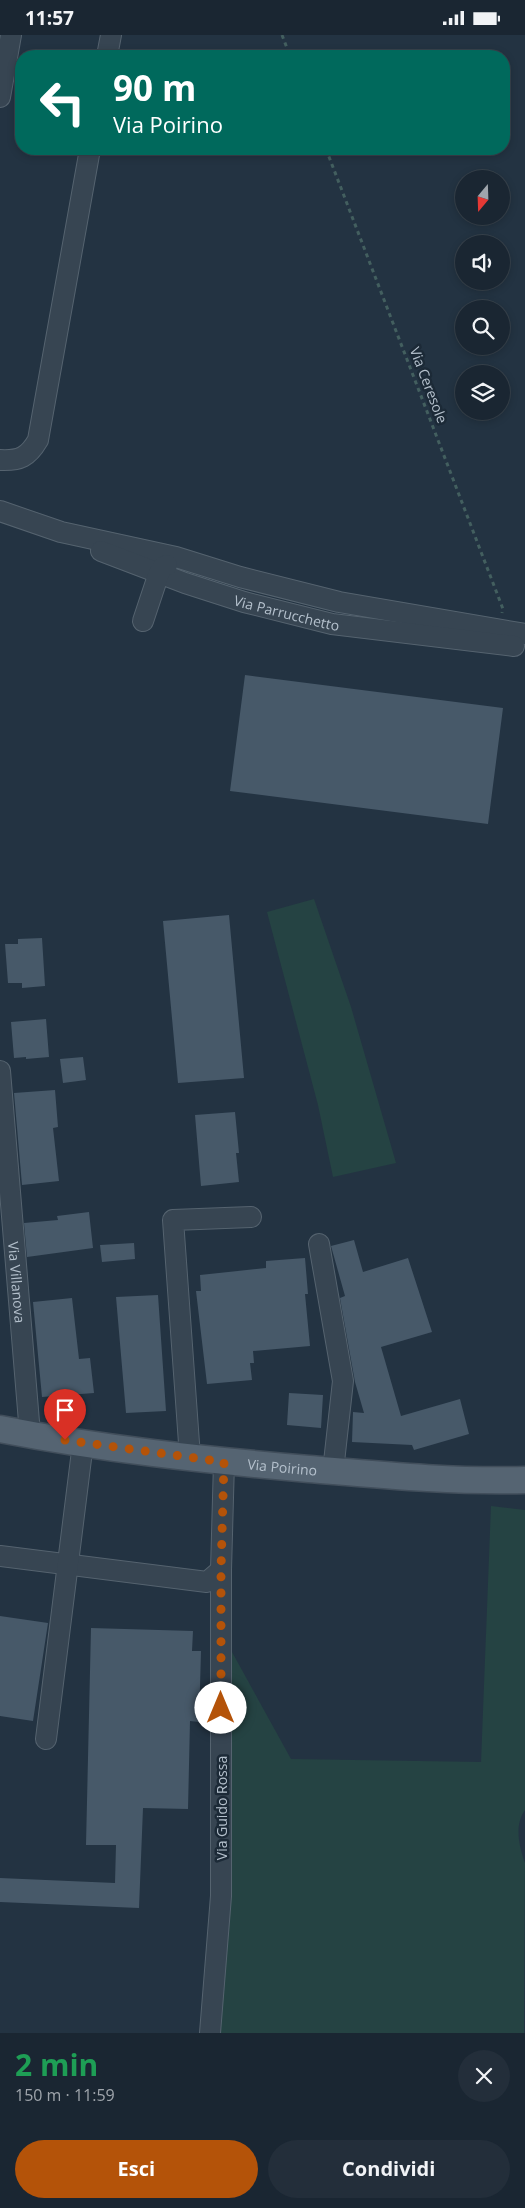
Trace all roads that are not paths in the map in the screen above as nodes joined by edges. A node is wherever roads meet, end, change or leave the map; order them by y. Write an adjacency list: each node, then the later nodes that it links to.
1 (11, 35): 4 (street)
2 (111, 35): 3 (street)
3 (108, 50)
4 (0, 97)
5 (89, 155): 6 (street)
6 (0, 460)
7 (0, 511): 8 (street, Via Parrucchetto)
8 (61, 531): 9 (street, Via Parrucchetto); 10 (street, Via Parrucchetto)
9 (159, 573): 10 (street); 11 (street); 13 (street, Via Parrucchetto)
10 (263, 583): 12 (street, Via Parrucchetto)
11 (143, 621)
12 (525, 634)
13 (525, 647)
14 (0, 1071): 18 (street, Via Villanova)
15 (251, 1217): 20 (street)
16 (319, 1244): 22 (street)
17 (0, 1429): 18 (main road, Via Poirino)
18 (30, 1434): 19 (main road, Via Poirino)
19 (83, 1443): 20 (main road, Via Poirino); 27 (street)
20 (190, 1457): 21 (main road, Via Poirino)
21 (224, 1462): 22 (main road, Via Poirino); 28 (street, Via Guido Rossa)
22 (333, 1471): 24 (main road, Via Poirino)
23 (525, 1480): 24 (main road, Via Poirino)
24 (478, 1481): 25 (main road, Via Poirino)
25 (525, 1491)
26 (0, 1556): 27 (street)
27 (68, 1563): 28 (street); 29 (street)
28 (221, 1570): 30 (street, Via Guido Rossa)
29 (46, 1739)
30 (210, 2033)

